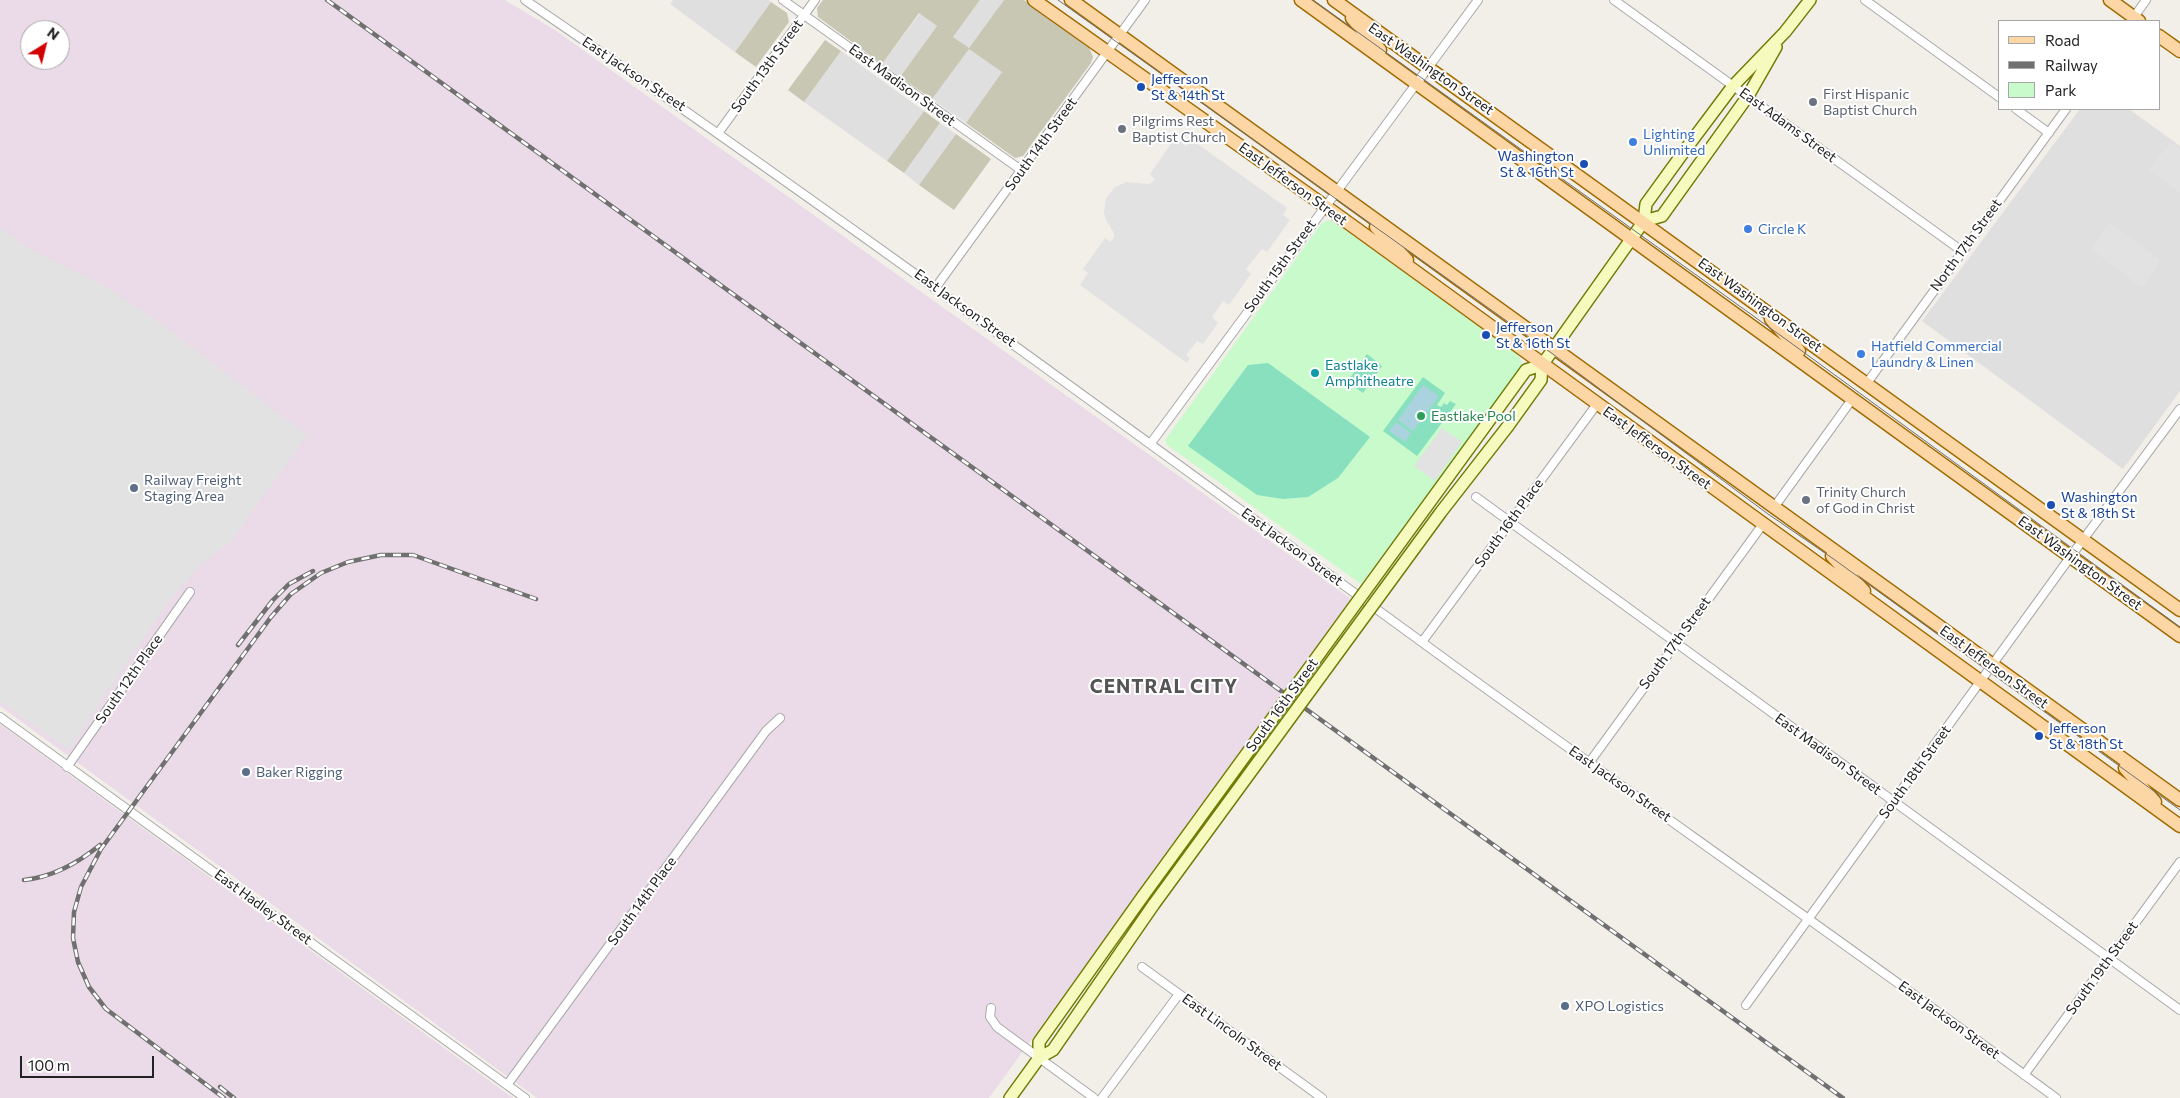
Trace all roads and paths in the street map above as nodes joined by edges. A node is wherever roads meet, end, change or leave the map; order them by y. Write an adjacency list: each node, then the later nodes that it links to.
1 (525, 0): 30 (street, East Jackson Street)
2 (783, 0): 15 (street, East Madison Street)
3 (815, 0): 15 (street, South 13th Street)
4 (1034, 0): 21 (main road, East Jefferson Street)
5 (1070, 0): 18 (main road, East Jefferson Street)
6 (1145, 0): 18 (street, South 14th Street)
7 (1301, 0): 23 (main road, East Washington Street)
8 (1478, 0): 22 (street, South 15th Street)
9 (1614, 0): 25 (street, East Adams Street)
10 (1810, 0): 17 (main road)
11 (1865, 0): 26 (street)
12 (2110, 0): 16 (main road)
13 (2146, 0): 16 (street)
14 (1336, 1): 22 (main road, East Washington Street); 23 (main road, East Washington Street)
15 (804, 15): 30 (street, South 13th Street); 32 (street, East Madison Street)
16 (2134, 20)
17 (1785, 32): 25 (main road); 27 (main road)
18 (1120, 35): 21 (street, South 14th Street); 33 (main road, East Jefferson Street)
19 (2160, 37): 20 (main road)
20 (2180, 51)
21 (1108, 52): 32 (street, South 14th Street); 35 (main road, East Jefferson Street)
22 (1429, 67): 24 (street, South 15th Street); 36 (main road, East Washington Street)
23 (1397, 69): 24 (main road, East Washington Street)
24 (1417, 83): 33 (street, South 15th Street); 37 (main road, East Washington Street)
25 (1733, 86): 27 (street, East Adams Street); 36 (main road)
26 (1998, 95)
27 (1748, 96): 36 (main road); 38 (street, East Adams Street)
28 (2017, 110): 31 (street)
29 (2065, 110): 31 (street, North 17th Street)
30 (718, 132): 40 (street, East Jackson Street)
31 (2048, 132): 38 (street, North 17th Street)
32 (1021, 170): 40 (street, South 14th Street)
33 (1337, 191): 34 (main road, East Jefferson Street); 35 (street, South 15th Street)
34 (1356, 205): 39 (main road, East Jefferson Street); 42 (main road, East Jefferson Street)
35 (1324, 206): 39 (main road, East Jefferson Street); 49 (street, South 15th Street)
36 (1644, 221): 37 (main road, South 16th Street); 41 (main road, East Washington Street)
37 (1632, 237): 42 (main road, South 16th Street); 44 (main road, East Washington Street)
38 (1962, 251): 45 (street, North 17th Street)
39 (1429, 282): 43 (main road, East Jefferson Street)
40 (936, 287): 49 (street, East Jackson Street)
41 (1756, 302): 44 (main road); 45 (main road, East Washington Street)
42 (1554, 348): 43 (main road, South 16th Street); 51 (main road, East Jefferson Street)
43 (1542, 364): 47 (main road, East Jefferson Street); 82 (main road, South 16th Street, bridge); 82 (main road, South 16th Street, bridge)
44 (1819, 373): 46 (main road, East Washington Street)
45 (1867, 383): 55 (main road, East Washington Street)
46 (1853, 398): 51 (street); 56 (main road, East Washington Street)
47 (1597, 404): 52 (street, South 16th Place); 53 (main road, East Jefferson Street)
48 (2180, 410): 55 (street, South 18th Street)
49 (1151, 443): 61 (street, East Jackson Street)
50 (1476, 497): 52 (street, East Madison Street)
51 (1775, 506): 54 (main road, East Jefferson Street)
52 (1509, 522): 61 (street, South 16th Place); 62 (street, East Madison Street)
53 (1763, 524): 59 (main road, East Jefferson Street); 62 (street, South 17th Street)
54 (1807, 531): 59 (main road, East Jefferson Street); 63 (main road, East Jefferson Street)
55 (2083, 539): 56 (street, South 18th Street); 58 (main road, East Washington Street)
56 (2071, 556): 60 (main road, East Washington Street); 63 (street, South 18th Street)
57 (190, 592): 69 (street, South 12th Place)
58 (2180, 610)
59 (1886, 613): 64 (main road, East Jefferson Street)
60 (2180, 636)
61 (1422, 642): 68 (street, East Jackson Street)
62 (1675, 643): 68 (street, South 17th Street); 71 (street, East Madison Street)
63 (1992, 665): 64 (street, South 18th Street); 67 (main road, East Jefferson Street)
64 (1980, 682): 71 (street, South 18th Street); 72 (main road, East Jefferson Street)
65 (0, 717): 69 (street, East Hadley Street)
66 (780, 718): 84 (street, South 14th Place)
67 (2108, 750): 70 (main road, East Jefferson Street); 72 (main road, East Jefferson Street)
68 (1589, 763): 75 (street, East Jackson Street)
69 (67, 767): 84 (street, East Hadley Street)
70 (2180, 800)
71 (1893, 801): 75 (street, South 18th Street); 76 (street, East Madison Street)
72 (2169, 818): 73 (main road, East Jefferson Street)
73 (2180, 826)
74 (2180, 862): 76 (street, South 19th Street)
75 (1809, 918): 79 (street, South 18th Street); 83 (street, East Jackson Street)
76 (2109, 958): 81 (street, East Madison Street); 83 (street, South 19th Street)
77 (1142, 967): 78 (street, East Lincoln Street)
78 (1179, 994): 88 (street); 89 (street, East Lincoln Street)
79 (1746, 1004)
80 (991, 1008): 82 (street)
81 (2180, 1010)
82 (1039, 1058): 86 (main road, South 16th Street); 87 (street)
83 (2024, 1075): 90 (street, East Jackson Street)
84 (507, 1085): 85 (street, East Hadley Street)
85 (525, 1098)
86 (1010, 1098)
87 (1094, 1098)
88 (1102, 1098)
89 (1322, 1098)
90 (2056, 1098)

